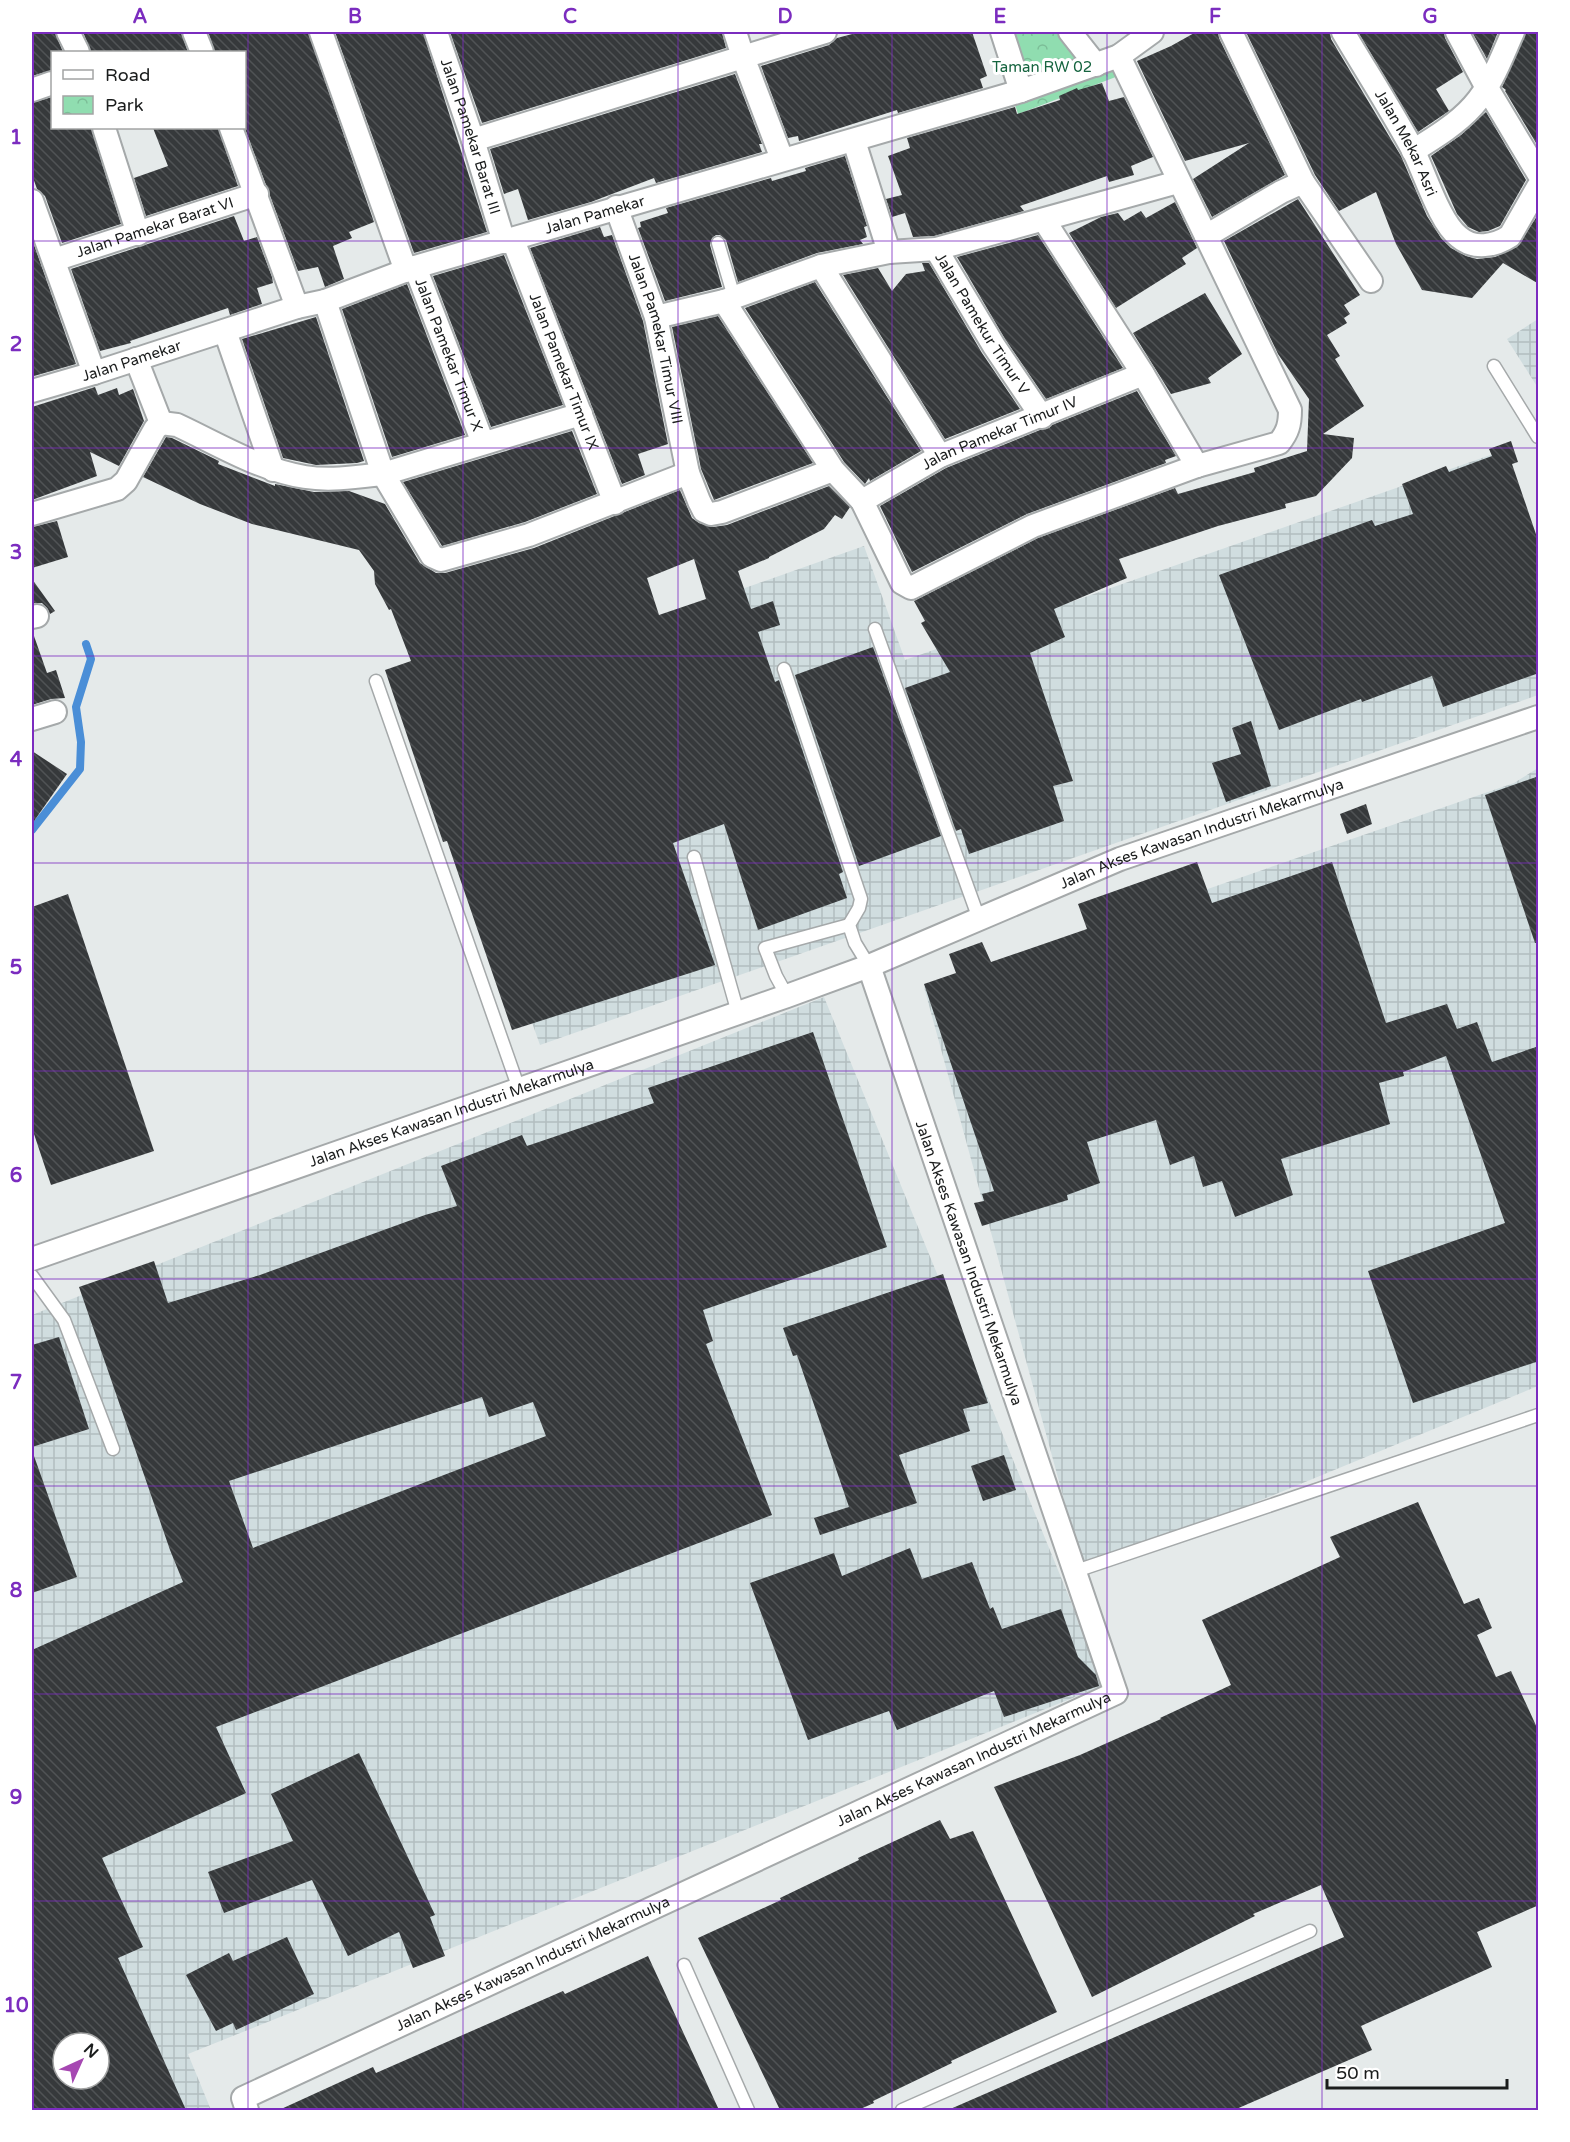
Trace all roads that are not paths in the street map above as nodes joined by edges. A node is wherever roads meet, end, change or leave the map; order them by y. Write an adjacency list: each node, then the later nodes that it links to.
1 (68, 32): 14 (street)
2 (194, 32): 15 (street)
3 (321, 32): 45 (street, Jalan Pamekar Timur X)
4 (735, 32): 17 (street)
5 (825, 32): 17 (street)
6 (1002, 32): 22 (street)
7 (1070, 32): 18 (street)
8 (1152, 32): 16 (street, Jalan Pamekar)
9 (1231, 32): 31 (street)
10 (1343, 32): 27 (street, Jalan Mekar Asri)
11 (1457, 32): 20 (street)
12 (1514, 32): 20 (street)
13 (442, 33): 25 (street, Jalan Pamekar Barat III)
14 (78, 51)
15 (202, 51)
16 (1119, 56): 18 (street, Jalan Pamekar); 30 (street)
17 (744, 57): 25 (street); 28 (street)
18 (1096, 64): 22 (street, Jalan Pamekar)
19 (51, 83): 21 (street)
20 (1487, 87): 27 (street); 29 (street)
21 (32, 90)
22 (1021, 91): 26 (street, Jalan Pamekar)
23 (104, 129): 37 (street)
24 (231, 129): 33 (street)
25 (473, 140): 39 (street, Jalan Pamekar Barat III)
26 (854, 141): 28 (street, Jalan Pamekar); 42 (street)
27 (1413, 151): 32 (street, Jalan Mekar Asri)
28 (782, 159): 35 (street, Jalan Pamekar)
29 (1539, 173)
30 (1178, 182): 36 (street); 38 (street)
31 (1303, 182): 38 (street); 46 (street)
32 (1539, 187)
33 (257, 194): 37 (street, Jalan Pamekar Barat VI); 49 (street)
34 (32, 201): 43 (street)
35 (616, 207): 39 (street, Jalan Pamekar); 50 (street, Jalan Pamekar Timur VIII)
36 (1044, 220): 41 (street); 55 (street)
37 (138, 234): 43 (street, Jalan Pamekar Barat VI)
38 (1206, 236): 63 (street)
39 (508, 241): 45 (street, Jalan Pamekar); 57 (street, Jalan Pamekar Timur IX)
40 (718, 243): 47 (lane)
41 (936, 249): 42 (street, Jalan Pamekur Timur V); 58 (street, Jalan Pamekur Timur V)
42 (889, 252): 44 (street, Jalan Pamekur Timur V)
43 (54, 260): 54 (street)
44 (820, 266): 47 (street, Jalan Pamekur Timur V); 62 (street)
45 (410, 269): 48 (street, Jalan Pamekar); 61 (street, Jalan Pamekar Timur X)
46 (1371, 282)
47 (729, 299): 50 (street, Jalan Pamekur Timur V); 65 (street)
48 (325, 301): 49 (street, Jalan Pamekar); 67 (street)
49 (297, 307): 51 (street, Jalan Pamekar)
50 (656, 317): 66 (street, Jalan Pamekar Timur VIII)
51 (225, 331): 52 (street, Jalan Pamekar); 64 (street)
52 (136, 359): 54 (street, Jalan Pamekar); 59 (street)
53 (1494, 366): 60 (lane)
54 (94, 373): 56 (street, Jalan Pamekar)
55 (1143, 374): 58 (street, Jalan Pamekar Timur IV); 63 (street)
56 (32, 391)
57 (581, 414): 61 (street); 69 (street, Jalan Pamekar Timur IX)
58 (1042, 417): 62 (street, Jalan Pamekar Timur IV)
59 (161, 423): 64 (street); 70 (street)
60 (1539, 437)
61 (483, 443): 67 (street)
62 (940, 456): 68 (street, Jalan Pamekar Timur IV)
63 (1197, 466): 68 (street)
64 (273, 470): 67 (street)
65 (833, 470): 66 (street, Jalan Pamekar Timur VIII); 68 (street)
66 (688, 472): 69 (street)
67 (383, 474): 69 (street)
68 (862, 501)
69 (615, 503)
70 (32, 514)
71 (875, 629): 78 (lane)
72 (784, 669): 79 (lane)
73 (376, 681): 83 (lane)
74 (55, 712): 76 (street)
75 (1539, 717): 78 (street, Jalan Akses Kawasan Industri Mekarmulya)
76 (32, 719)
77 (694, 857): 82 (lane)
78 (979, 919): 80 (street, Jalan Akses Kawasan Industri Mekarmulya)
79 (849, 925): 80 (lane); 81 (lane)
80 (869, 966): 81 (street, Jalan Akses Kawasan Industri Mekarmulya); 88 (street, Jalan Akses Kawasan Industri Mekarmulya)
81 (787, 996): 82 (street, Jalan Akses Kawasan Industri Mekarmulya)
82 (738, 1013): 83 (street, Jalan Akses Kawasan Industri Mekarmulya)
83 (519, 1089): 84 (street, Jalan Akses Kawasan Industri Mekarmulya)
84 (32, 1259)
85 (32, 1276): 87 (lane)
86 (1539, 1415): 88 (lane)
87 (112, 1449)
88 (1073, 1572): 91 (street, Jalan Akses Kawasan Industri Mekarmulya)
89 (1310, 1931): 93 (lane)
90 (684, 1965): 92 (lane)
91 (247, 2110)
92 (748, 2110)
93 (902, 2110)

